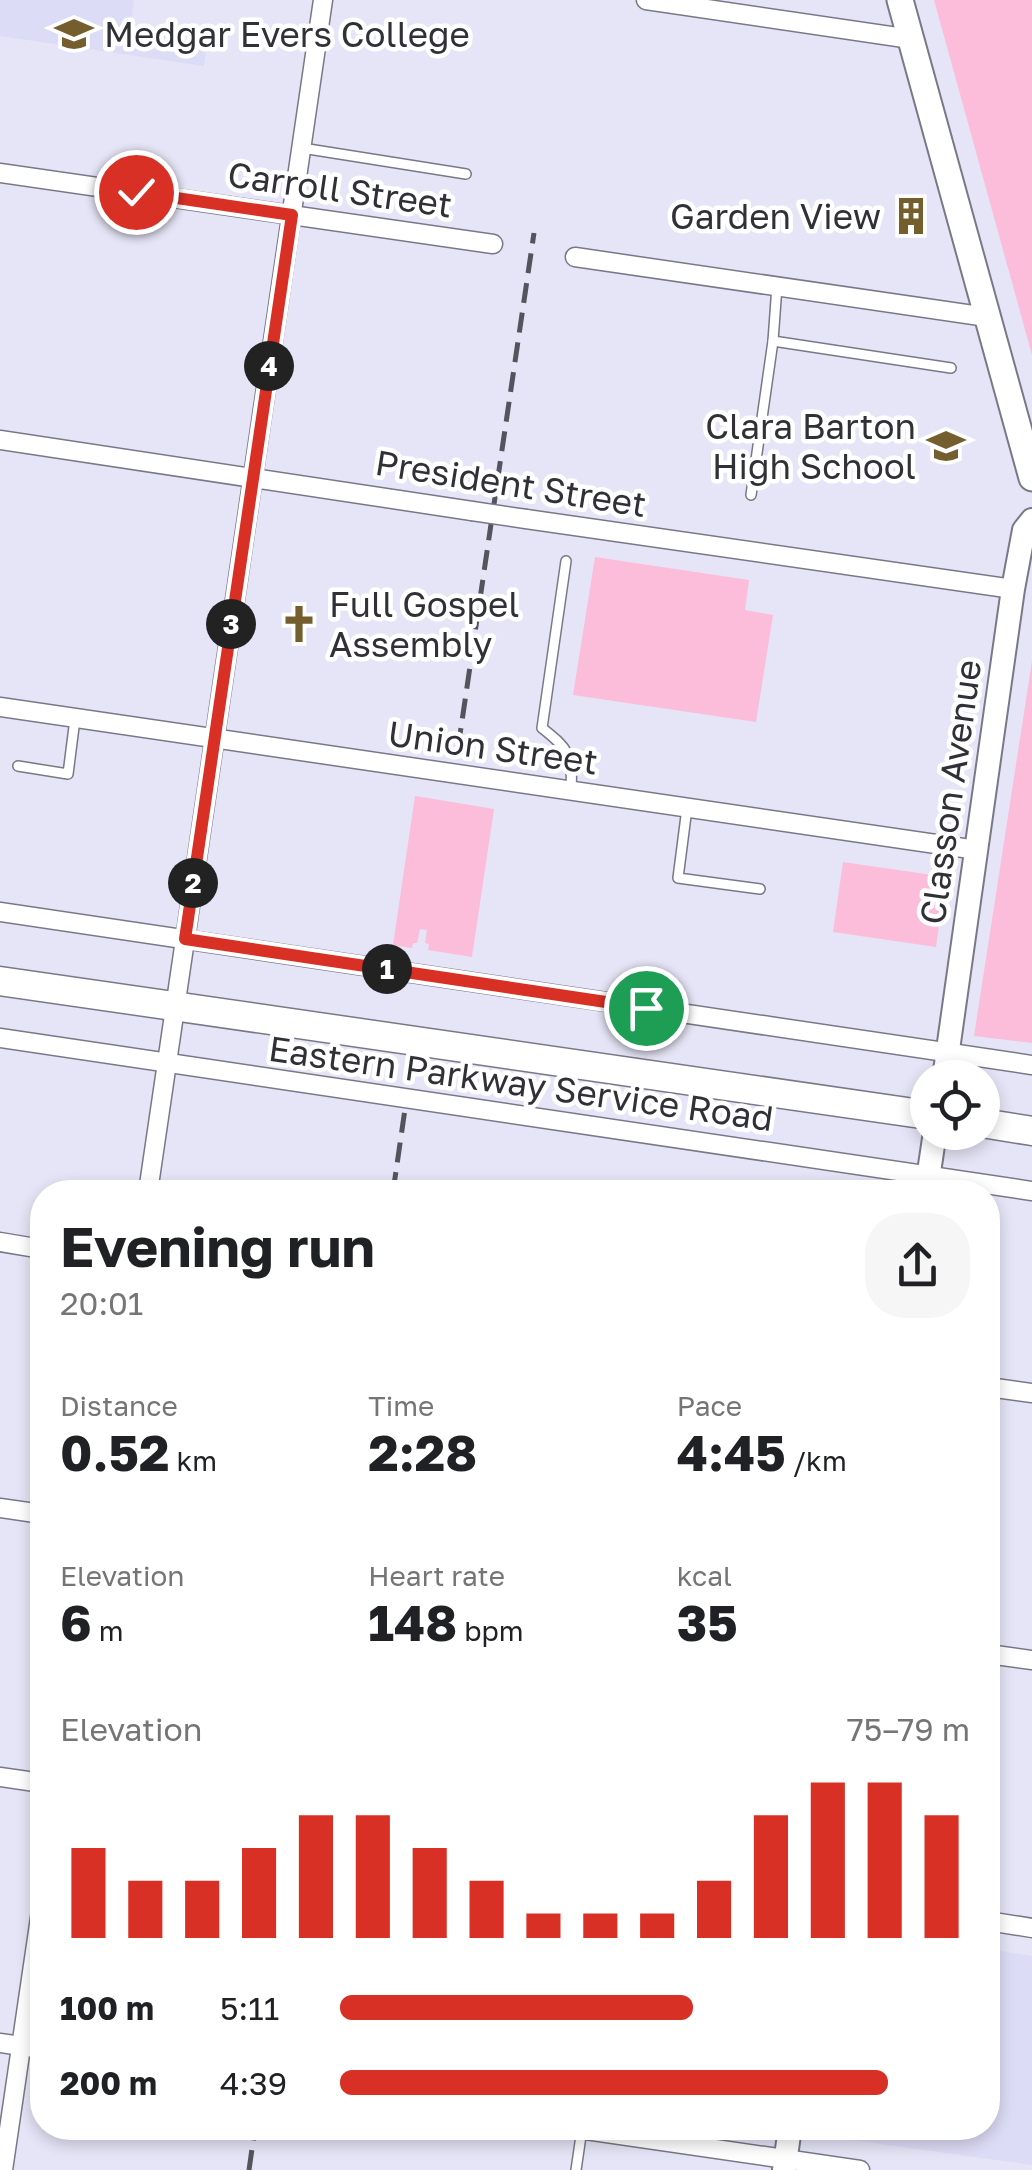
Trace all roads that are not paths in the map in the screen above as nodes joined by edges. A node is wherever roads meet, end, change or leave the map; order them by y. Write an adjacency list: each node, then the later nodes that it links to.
1 (324, 0): 5 (street)
2 (646, 0): 4 (street)
3 (900, 0): 4 (main road)
4 (911, 39): 12 (main road)
5 (302, 148): 7 (lane); 8 (street)
6 (0, 173): 8 (street, Carroll Street)
7 (466, 174)
8 (292, 215): 9 (street, Carroll Street); 16 (street)
9 (493, 244)
10 (576, 256): 11 (street)
11 (777, 286): 12 (street); 13 (lane)
12 (988, 317): 17 (main road)
13 (773, 341): 14 (lane); 18 (lane)
14 (951, 368)
15 (0, 440): 16 (street, President Street)
16 (253, 476): 21 (street, President Street, bridge); 24 (street)
17 (1032, 478)
18 (751, 496)
19 (1032, 520): 21 (street, Classon Avenue)
20 (566, 562): 26 (lane)
21 (1019, 598): 28 (street, Classon Avenue)
22 (0, 707): 23 (street, Union Street)
23 (75, 718): 24 (street, Union Street); 25 (lane)
24 (214, 738): 26 (street, Union Street); 31 (street)
25 (18, 766)
26 (570, 790): 27 (street, Union Street)
27 (687, 808): 28 (street, Union Street); 29 (lane)
28 (978, 850): 35 (street, Classon Avenue)
29 (760, 890)
30 (0, 912): 31 (street)
31 (185, 939): 33 (street); 35 (street)
32 (0, 981): 33 (main road)
33 (175, 1005): 37 (street); 39 (main road)
34 (0, 1038): 37 (street, Eastern Parkway Service Road)
35 (947, 1053): 36 (street, Classon Avenue); 38 (street)
36 (946, 1060)
37 (166, 1064): 43 (street); 44 (street, Eastern Parkway Service Road)
38 (1032, 1065)
39 (910, 1112)
40 (1000, 1126): 41 (main road)
41 (1032, 1131)
42 (933, 1150): 45 (street)
43 (150, 1180)
44 (902, 1180)
45 (928, 1180)
46 (1000, 1189): 47 (street, Eastern Parkway Service Road)
47 (1032, 1191)
48 (0, 1242): 49 (street)
49 (30, 1247)
50 (1000, 1389): 51 (street)
51 (1032, 1394)
52 (0, 1508): 53 (street)
53 (30, 1512)
54 (1000, 1656): 55 (street)
55 (1032, 1660)
56 (0, 1776): 57 (street)
57 (30, 1781)
58 (1000, 1923): 59 (street)
59 (1032, 1928)
60 (30, 1989): 62 (street)
61 (0, 2043): 62 (street)
62 (22, 2046): 63 (street); 67 (street)
63 (30, 2047)
64 (577, 2140): 68 (lane)
65 (646, 2140): 66 (street)
66 (785, 2164): 69 (street)
67 (3, 2170)
68 (576, 2170)
69 (860, 2170)

